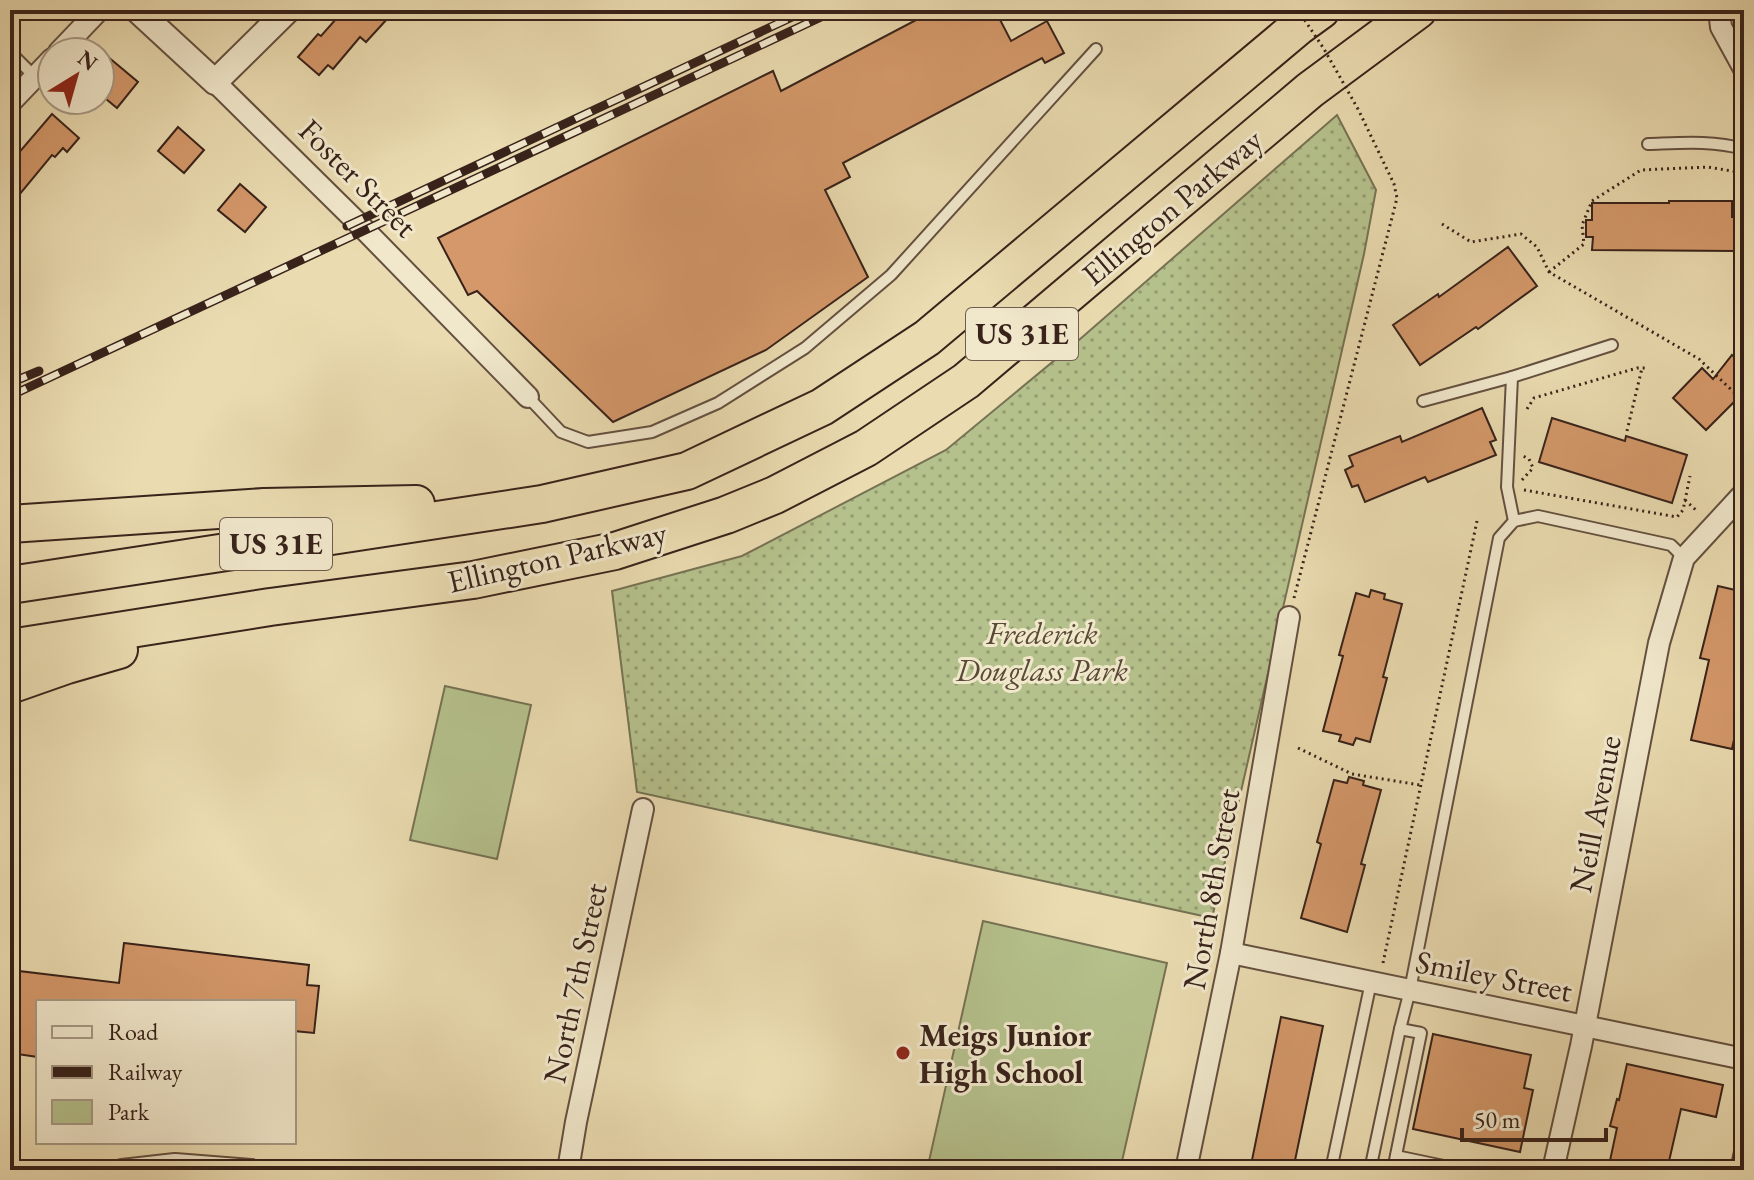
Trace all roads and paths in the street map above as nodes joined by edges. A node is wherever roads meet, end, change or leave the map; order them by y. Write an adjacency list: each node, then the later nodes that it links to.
1 (99, 10): 8 (street)
2 (137, 10): 13 (street, Foster Street)
3 (288, 10): 13 (street)
4 (1298, 10): 39 (path, bridge)
5 (1321, 10): 31 (highway, Ellington Parkway / US 31E)
6 (1418, 10): 38 (highway, Ellington Parkway / US 31E)
7 (1719, 10): 11 (street)
8 (74, 36)
9 (1096, 49): 22 (lane)
10 (10, 52): 12 (lane)
11 (1744, 69)
12 (35, 77): 14 (street)
13 (215, 82): 22 (street, Foster Street)
14 (10, 103)
15 (1648, 144): 16 (lane)
16 (1744, 149)
17 (1744, 173): 19 (path)
18 (1442, 224): 19 (path)
19 (1549, 272): 24 (path)
20 (1612, 345): 21 (lane)
21 (1512, 377): 23 (lane); 34 (lane)
22 (528, 397)
23 (1423, 401)
24 (1744, 402)
25 (1526, 420): 26 (path)
26 (1627, 431)
27 (1523, 456): 30 (path)
28 (1690, 476): 30 (path)
29 (1744, 493): 36 (street, Neill Avenue)
30 (1685, 500): 32 (path)
31 (542, 504): 35 (highway); 37 (highway, Ellington Parkway / US 31E)
32 (1698, 512)
33 (1477, 521): 43 (path)
34 (1514, 521): 36 (lane); 48 (lane)
35 (10, 524)
36 (1684, 558): 49 (street, Neill Avenue)
37 (10, 585)
38 (270, 607): 40 (highway, Ellington Parkway / US 31E); 41 (highway)
39 (1289, 617): 45 (street, North 8th Street)
40 (10, 648)
41 (10, 685)
42 (1298, 748): 43 (path)
43 (1421, 786): 46 (path)
44 (643, 809): 56 (street, North 7th Street)
45 (1231, 953): 47 (street, Smiley Street); 57 (street, North 8th Street)
46 (1383, 963)
47 (1371, 982): 48 (street, Smiley Street); 58 (lane)
48 (1410, 990): 49 (street, Smiley Street); 50 (lane)
49 (1584, 1025): 51 (street, Smiley Street); 62 (street, Neill Avenue)
50 (1400, 1029): 53 (lane); 59 (lane)
51 (1744, 1059)
52 (1744, 1133): 63 (lane)
53 (1396, 1156): 60 (lane); 61 (lane)
54 (242, 1169): 55 (street)
55 (122, 1170)
56 (568, 1170)
57 (1186, 1170)
58 (1331, 1170)
59 (1370, 1170)
60 (1393, 1170)
61 (1463, 1170)
62 (1553, 1170)
63 (1736, 1170)

